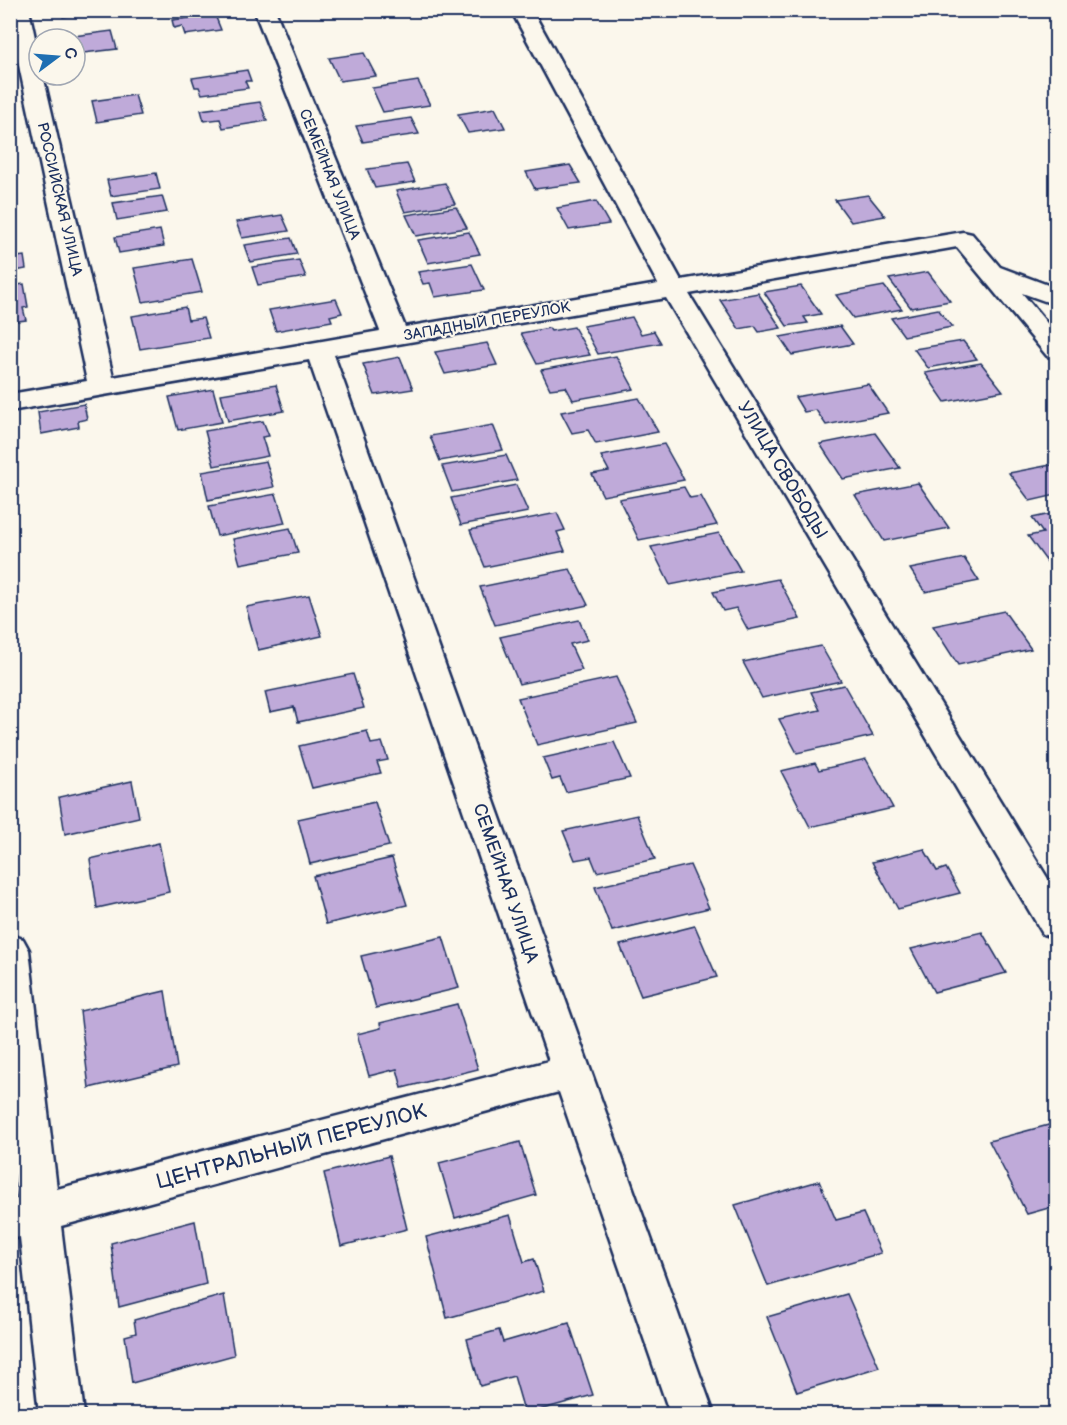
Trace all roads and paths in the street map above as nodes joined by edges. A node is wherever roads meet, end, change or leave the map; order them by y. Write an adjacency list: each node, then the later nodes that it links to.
1 (18, 10): 10 (street, РОССИЙСКАЯ УЛИЦА)
2 (264, 10): 7 (street, СЕМЕЙНАЯ УЛИЦА)
3 (521, 10): 5 (street, УЛИЦА СВОБОДЫ)
4 (993, 273): 5 (street, ЗАПАДНЫЙ ПЕРЕУЛОК); 6 (street); 8 (street)
5 (674, 288): 7 (street, ЗАПАДНЫЙ ПЕРЕУЛОК); 12 (street, УЛИЦА СВОБОДЫ)
6 (1056, 297)
7 (396, 338): 9 (street, ЗАПАДНЫЙ ПЕРЕУЛОК)
8 (1056, 350)
9 (319, 351): 10 (street, ЗАПАДНЫЙ ПЕРЕУЛОК); 14 (street, СЕМЕЙНАЯ УЛИЦА)
10 (102, 388): 11 (street, ЗАПАДНЫЙ ПЕРЕУЛОК)
11 (10, 403)
12 (1056, 923)
13 (10, 950): 15 (street)
14 (572, 1072): 15 (street, ЦЕНТРАЛЬНЫЙ ПЕРЕУЛОК); 17 (street, СЕМЕЙНАЯ УЛИЦА)
15 (25, 1216): 16 (street)
16 (61, 1414)
17 (692, 1414)

